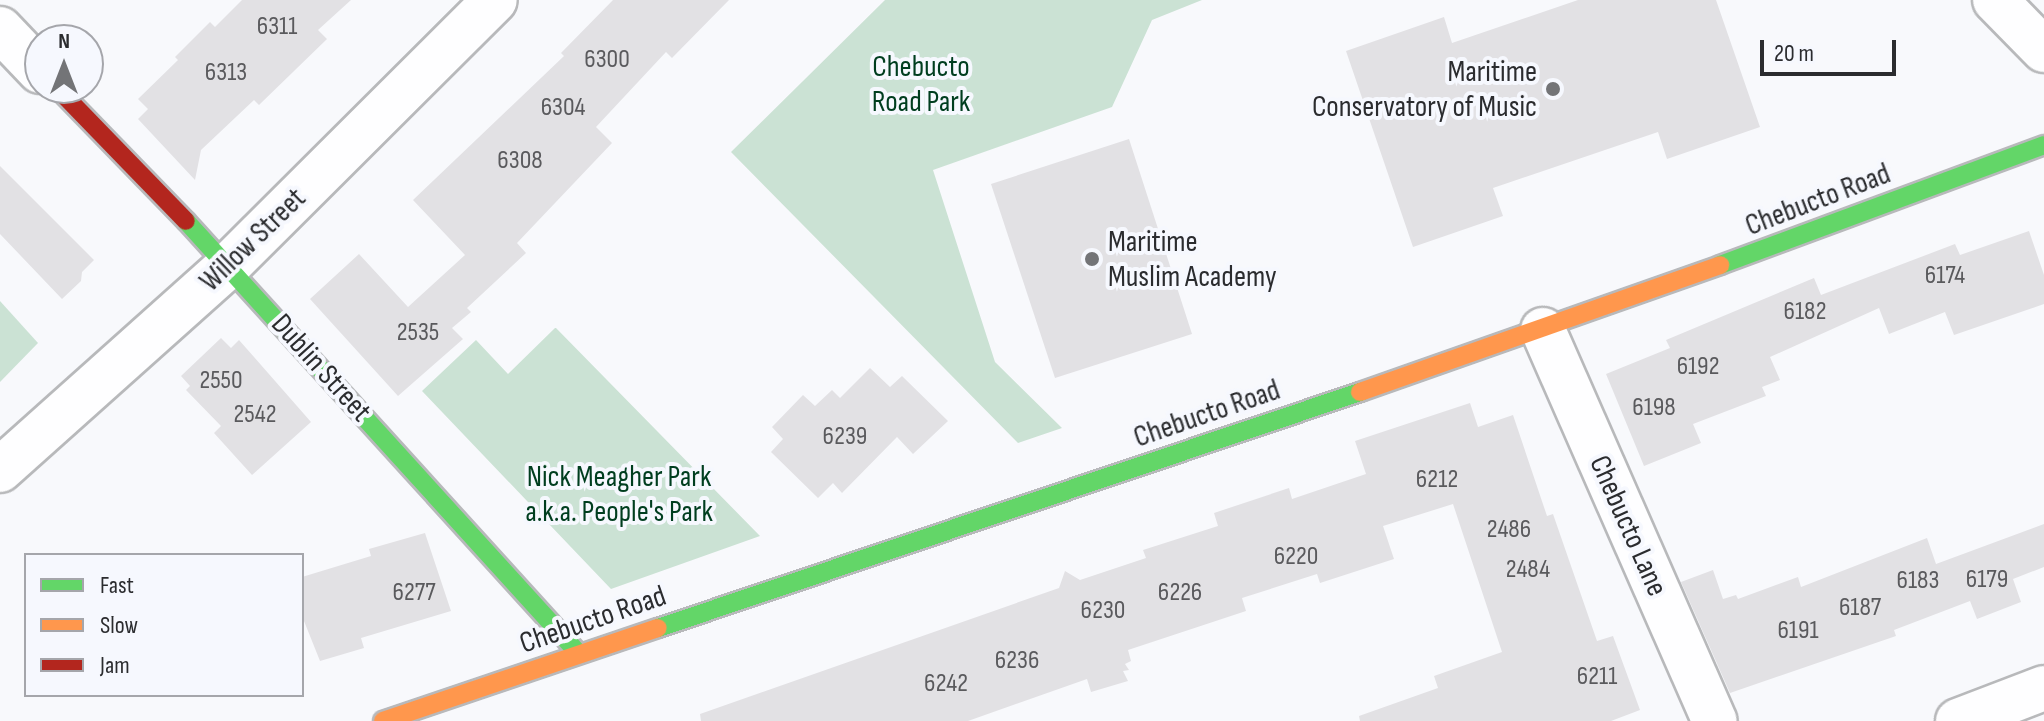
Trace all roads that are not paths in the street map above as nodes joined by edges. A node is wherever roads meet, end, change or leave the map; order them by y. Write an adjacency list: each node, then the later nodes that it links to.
1 (495, 0): 8 (street, Willow Street)
2 (1995, 0): 4 (street)
3 (0, 29): 5 (street)
4 (2044, 50)
5 (24, 54)
6 (73, 104): 8 (street, Dublin Street)
7 (2044, 145): 9 (street, Chebucto Road)
8 (229, 265): 10 (street, Willow Street); 11 (street, Dublin Street)
9 (1543, 330): 11 (street, Chebucto Road); 14 (street, Chebucto Lane)
10 (0, 470)
11 (579, 654): 13 (street, Chebucto Road)
12 (2044, 688): 15 (street)
13 (383, 721)
14 (1715, 721)
15 (1958, 721)

